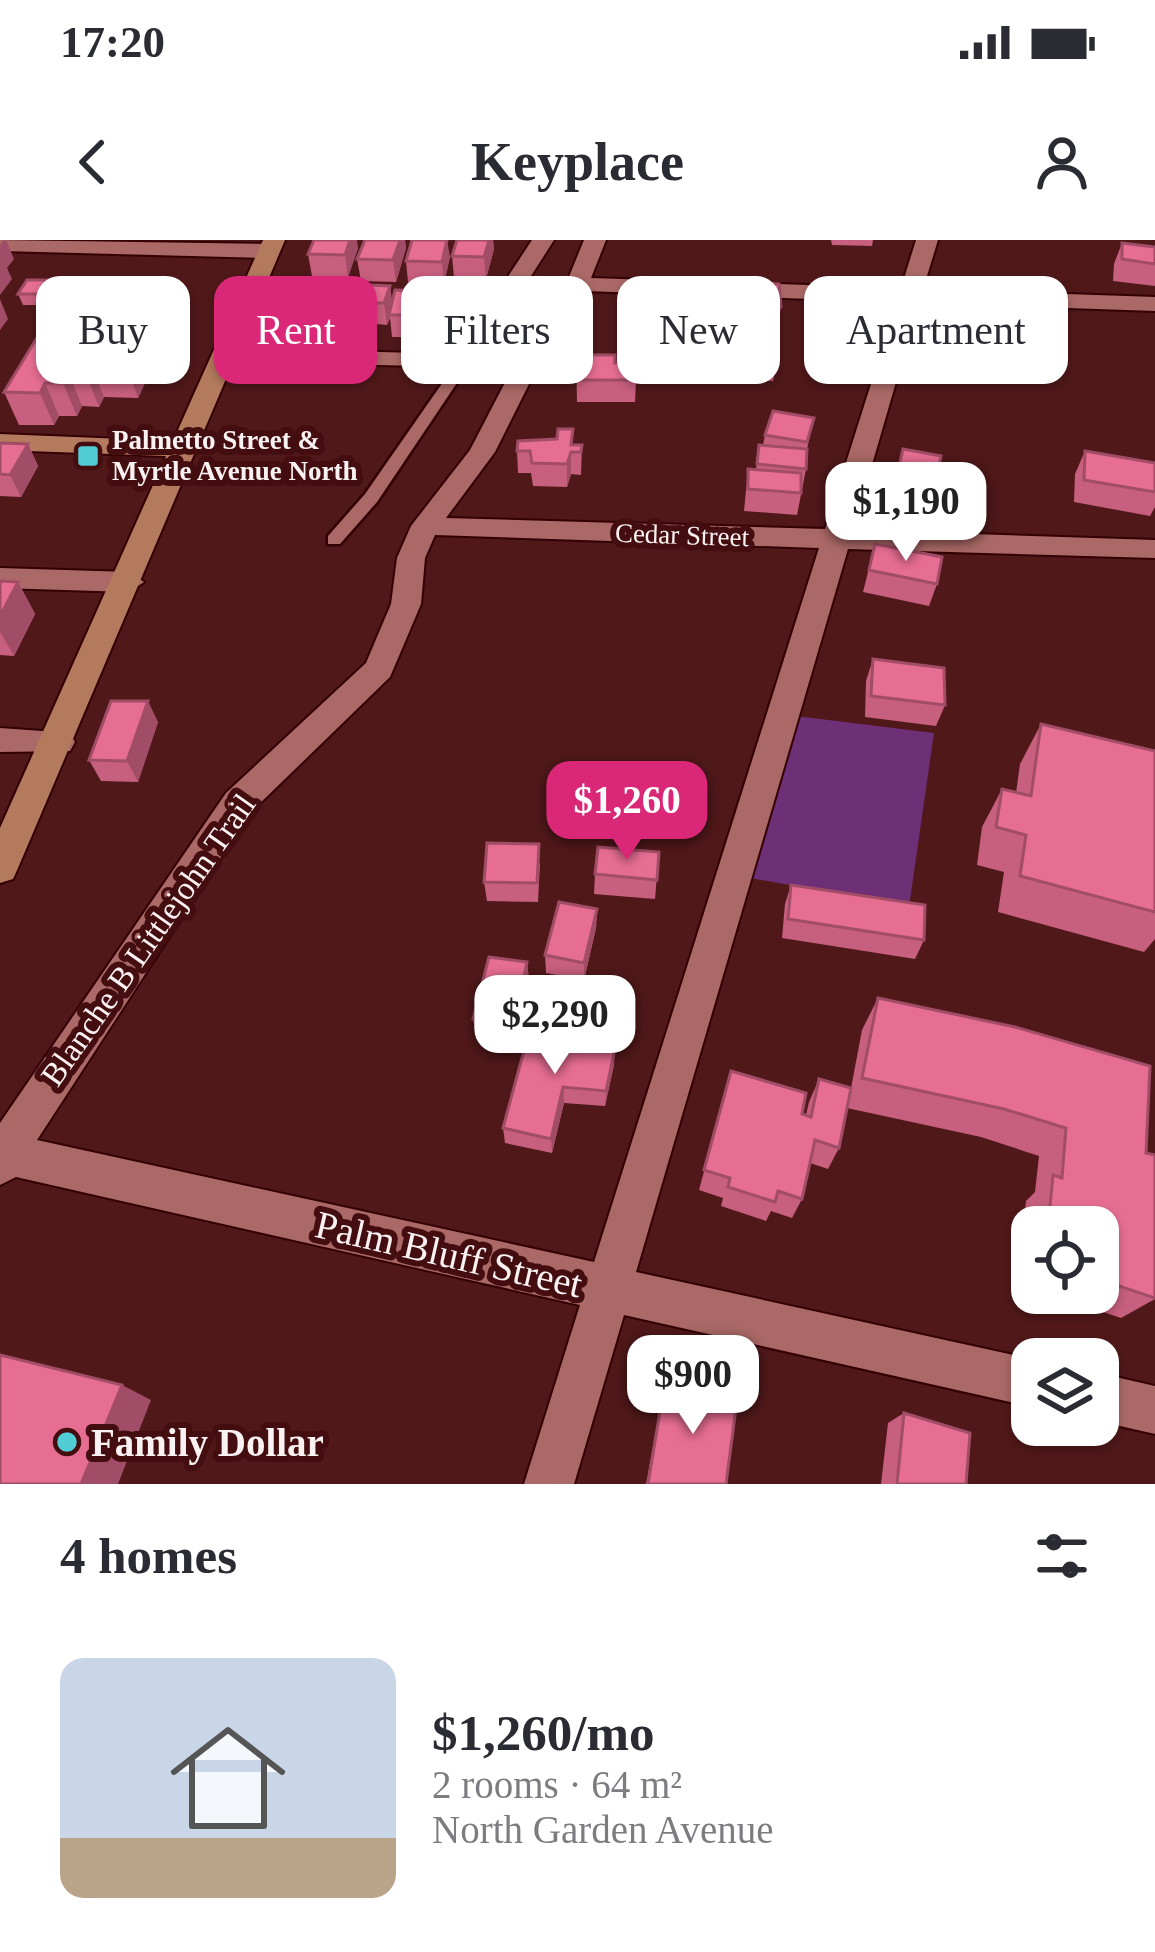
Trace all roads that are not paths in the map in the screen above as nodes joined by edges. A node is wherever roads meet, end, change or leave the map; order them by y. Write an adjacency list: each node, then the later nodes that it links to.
1 (543, 240): 8 (street)
2 (596, 240): 9 (street, Blanche B Littlejohn Trail)
3 (927, 240): 10 (street)
4 (138, 244): 5 (street); 6 (street)
5 (0, 245)
6 (272, 246): 7 (main road)
7 (259, 276)
8 (520, 276)
9 (581, 276)
10 (914, 276)
11 (593, 285): 12 (street)
12 (804, 292)
13 (1068, 301): 14 (street)
14 (1155, 304)
15 (214, 381): 20 (main road)
16 (449, 384): 22 (lane)
17 (517, 384): 21 (street, Blanche B Littlejohn Trail)
18 (881, 384): 23 (street)
19 (0, 442): 20 (main road)
20 (185, 449): 26 (main road)
21 (425, 526): 23 (street, Cedar Street); 30 (street, Blanche B Littlejohn Trail)
22 (334, 540)
23 (834, 540): 24 (street, Cedar Street); 31 (street)
24 (1155, 549)
25 (0, 578): 26 (street)
26 (129, 582): 28 (main road)
27 (0, 740): 28 (street)
28 (58, 742): 29 (main road)
29 (0, 868)
30 (4, 1159): 31 (street, Palm Bluff Street)
31 (608, 1290): 32 (street, Palm Bluff Street); 35 (street)
32 (1011, 1378)
33 (1119, 1402): 34 (street)
34 (1155, 1410)
35 (549, 1484)

